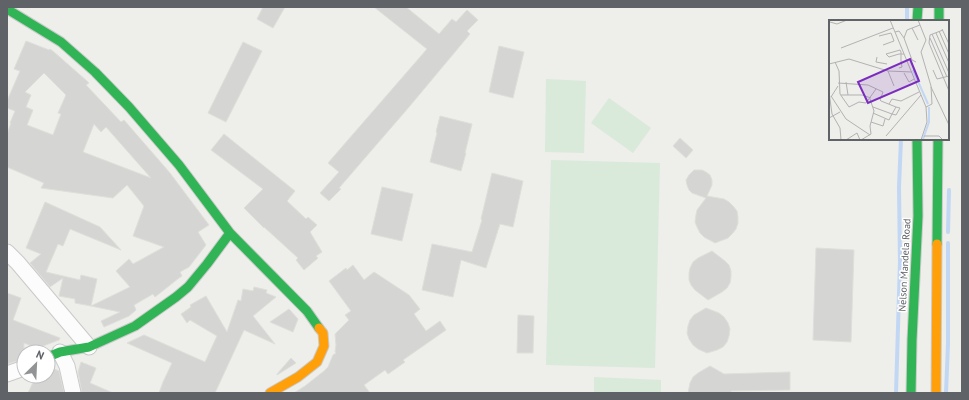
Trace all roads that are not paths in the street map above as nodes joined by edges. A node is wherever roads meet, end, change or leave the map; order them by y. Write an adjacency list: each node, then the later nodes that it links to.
1 (918, 7): 4 (street)
2 (939, 7): 5 (street)
3 (7, 9): 8 (street)
4 (917, 20)
5 (939, 20)
6 (917, 140): 15 (street, Nelson Mandela Road)
7 (938, 140): 16 (street)
8 (230, 233): 10 (street); 14 (street)
9 (7, 252): 10 (street)
10 (89, 347): 11 (street)
11 (56, 355)
12 (56, 357): 13 (street)
13 (73, 393)
14 (270, 393)
15 (911, 393)
16 (936, 393)

